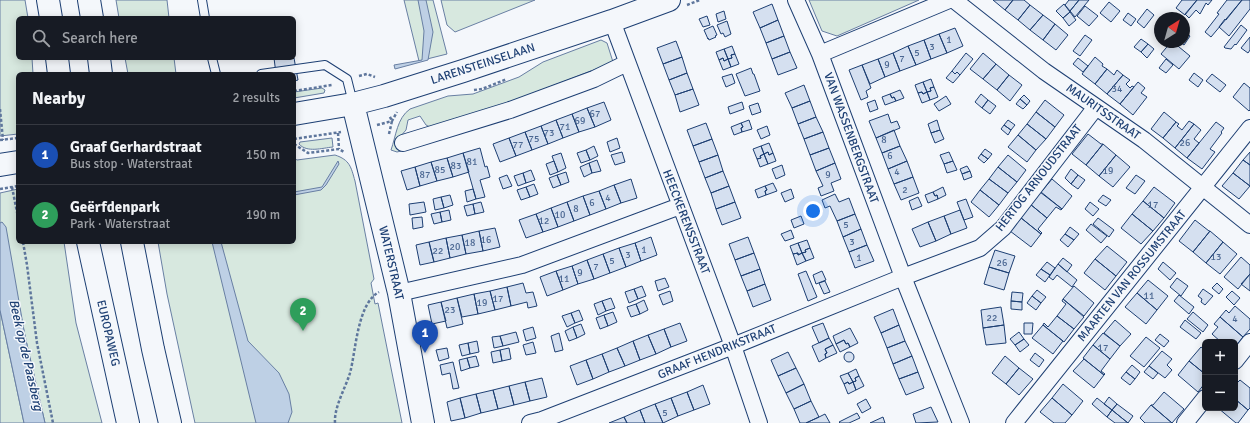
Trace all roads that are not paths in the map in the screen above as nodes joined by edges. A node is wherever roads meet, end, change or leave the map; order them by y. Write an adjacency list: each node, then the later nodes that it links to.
1 (48, 0): 8 (main road)
2 (90, 0): 9 (main road)
3 (202, 0): 10 (lane)
4 (669, 0): 11 (main road, LARENSTEINSELAAN)
5 (796, 0): 12 (street, VAN WASSENBERGSTRAAT)
6 (949, 0): 12 (street)
7 (954, 0): 22 (street, MAURITSSTRAAT)
8 (51, 16)
9 (92, 16)
10 (205, 16)
11 (612, 21): 16 (street, HEECKERENSSTRAAT); 21 (main road, LARENSTEINSELAAN)
12 (820, 54): 33 (street, VAN WASSENBERGSTRAAT)
13 (57, 60): 17 (main road)
14 (99, 60): 18 (main road)
15 (212, 60): 19 (lane)
16 (627, 63): 25 (street); 29 (street, HEECKERENSSTRAAT)
17 (59, 72)
18 (101, 72)
19 (216, 72)
20 (274, 72): 21 (lane)
21 (353, 104): 23 (main road, LARENSTEINSELAAN); 34 (main road, WATERSTRAAT)
22 (1096, 107): 28 (street, MAURITSSTRAAT); 33 (street, HERTOG ARNOUDSTRAAT)
23 (296, 114)
24 (1250, 128): 28 (street, MAARTEN VAN ROSSUMSTRAAT)
25 (403, 143)
26 (16, 162): 27 (main road)
27 (0, 165)
28 (1203, 188): 30 (street, MAURITSSTRAAT); 45 (street, MAARTEN VAN ROSSUMSTRAAT)
29 (680, 206): 34 (street); 36 (street, HEECKERENSSTRAAT)
30 (1250, 225)
31 (88, 244): 39 (main road, EUROPAWEG)
32 (132, 244): 40 (main road)
33 (903, 277): 36 (street, GRAAF HENDRIKSTRAAT); 44 (street)
34 (399, 293): 41 (main road, WATERSTRAAT)
35 (1250, 342): 37 (street)
36 (733, 346): 42 (street, GRAAF HENDRIKSTRAAT); 43 (street, HEECKERENSSTRAAT)
37 (1238, 357)
38 (1202, 402): 46 (street)
39 (128, 423)
40 (170, 423)
41 (423, 423)
42 (530, 423)
43 (759, 423)
44 (961, 423)
45 (1014, 423)
46 (1185, 423)

